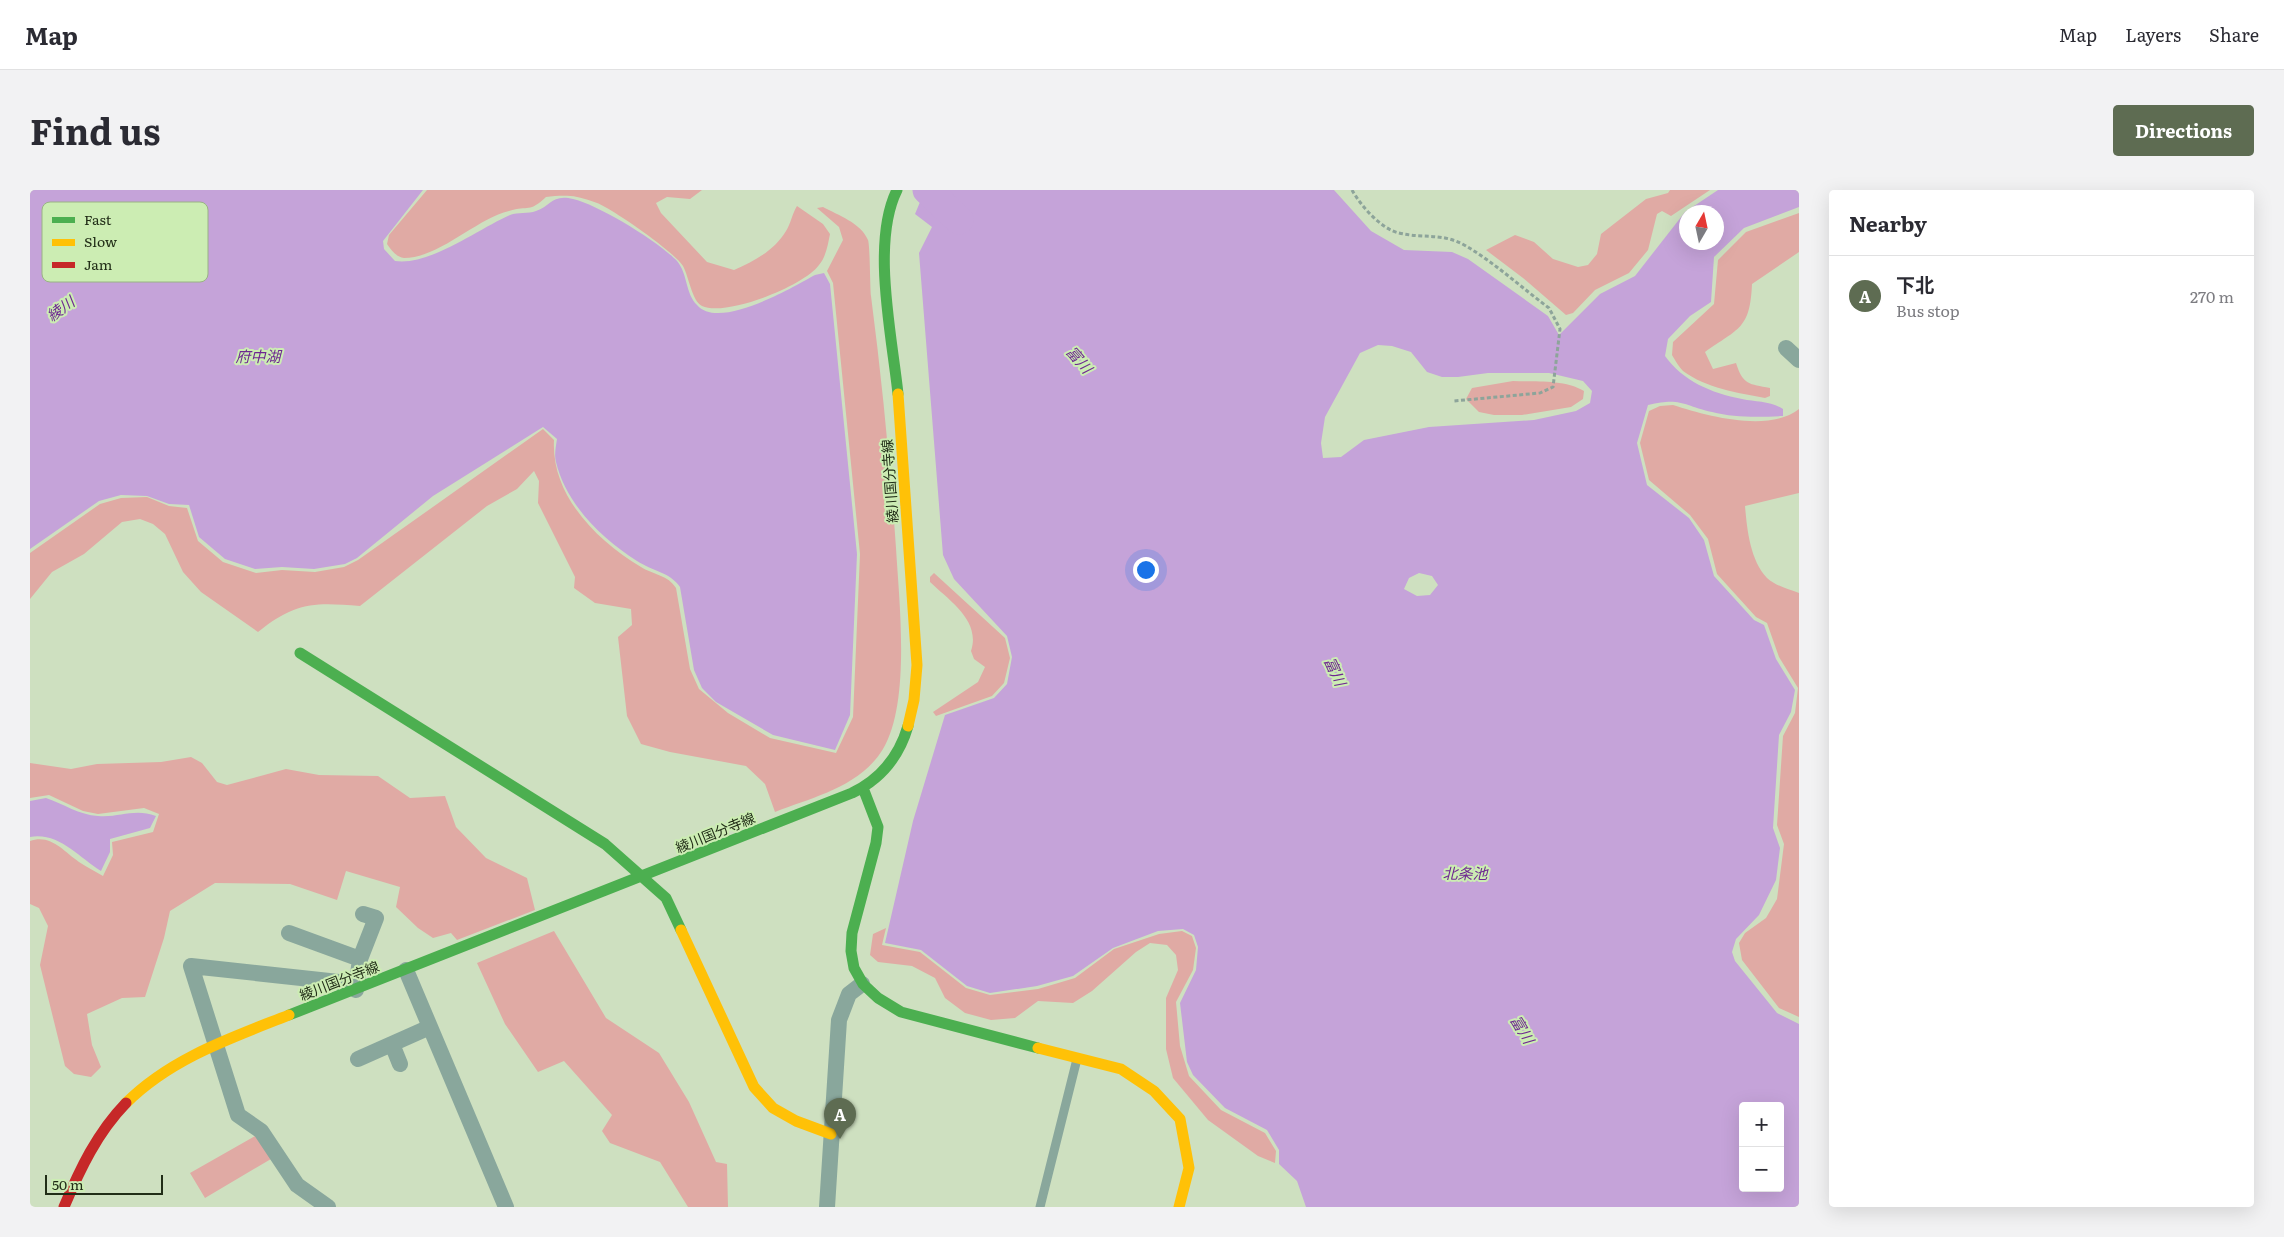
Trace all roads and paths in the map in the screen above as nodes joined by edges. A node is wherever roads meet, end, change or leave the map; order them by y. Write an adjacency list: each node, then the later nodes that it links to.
1 (897, 190): 7 (main road, 綾川国分寺線)
2 (1352, 190): 5 (path)
3 (1786, 348): 4 (street)
4 (1799, 360)
5 (1454, 401)
6 (300, 653): 8 (main road)
7 (863, 788): 8 (main road, 綾川国分寺線); 13 (main road)
8 (642, 877): 12 (main road, 綾川国分寺線); 21 (main road)
9 (364, 914): 11 (street)
10 (290, 933): 11 (street)
11 (360, 959): 14 (street)
12 (406, 970): 14 (main road, 綾川国分寺線); 15 (street)
13 (862, 984): 18 (main road); 21 (street)
14 (356, 987): 16 (main road, 綾川国分寺線); 16 (street)
15 (430, 1027): 17 (street); 24 (street)
16 (216, 1044): 22 (main road, 綾川国分寺線); 23 (street)
17 (392, 1044): 19 (street); 20 (street)
18 (1078, 1056): 26 (lane); 27 (main road)
19 (358, 1059)
20 (400, 1064)
21 (831, 1134): 25 (street)
22 (64, 1207)
23 (328, 1207)
24 (506, 1207)
25 (828, 1207)
26 (1040, 1207)
27 (1179, 1207)

